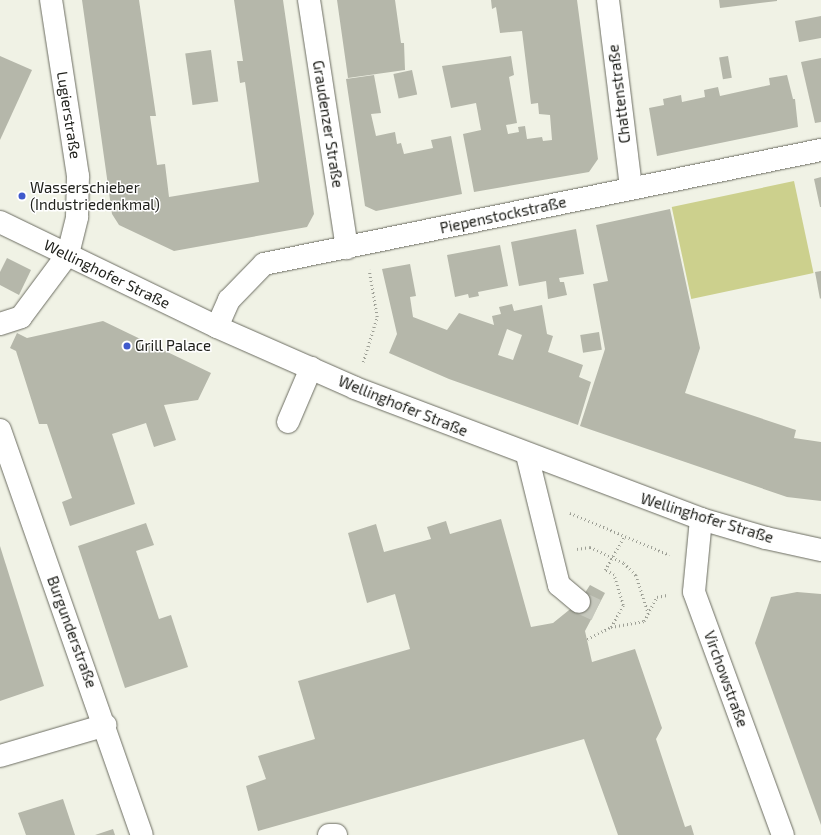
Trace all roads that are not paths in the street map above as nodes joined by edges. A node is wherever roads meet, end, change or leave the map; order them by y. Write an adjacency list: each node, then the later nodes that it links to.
1 (51, 0): 8 (street, Lugierstraße)
2 (309, 0): 7 (street, Graudenzer Straße)
3 (608, 0): 5 (street, Chattenstraße)
4 (821, 150): 5 (street, Piepenstockstraße)
5 (631, 188): 7 (street, Piepenstockstraße)
6 (0, 222): 8 (street, Wellinghofer Straße)
7 (355, 246): 10 (street, Piepenstockstraße)
8 (68, 254): 9 (street); 10 (street, Wellinghofer Straße)
9 (0, 324)
10 (217, 327): 11 (street, Wellinghofer Straße)
11 (311, 368): 12 (street); 14 (street, Wellinghofer Straße)
12 (288, 422)
13 (0, 430): 18 (street, Burgunderstraße)
14 (527, 455): 15 (street, Wellinghofer Straße); 17 (street)
15 (701, 519): 16 (street, Wellinghofer Straße); 23 (street, Virchowstraße)
16 (821, 550)
17 (579, 602)
18 (106, 725): 19 (street); 20 (street, Burgunderstraße)
19 (0, 756)
20 (142, 835)
21 (329, 835): 22 (street)
22 (336, 835)
23 (783, 835)

